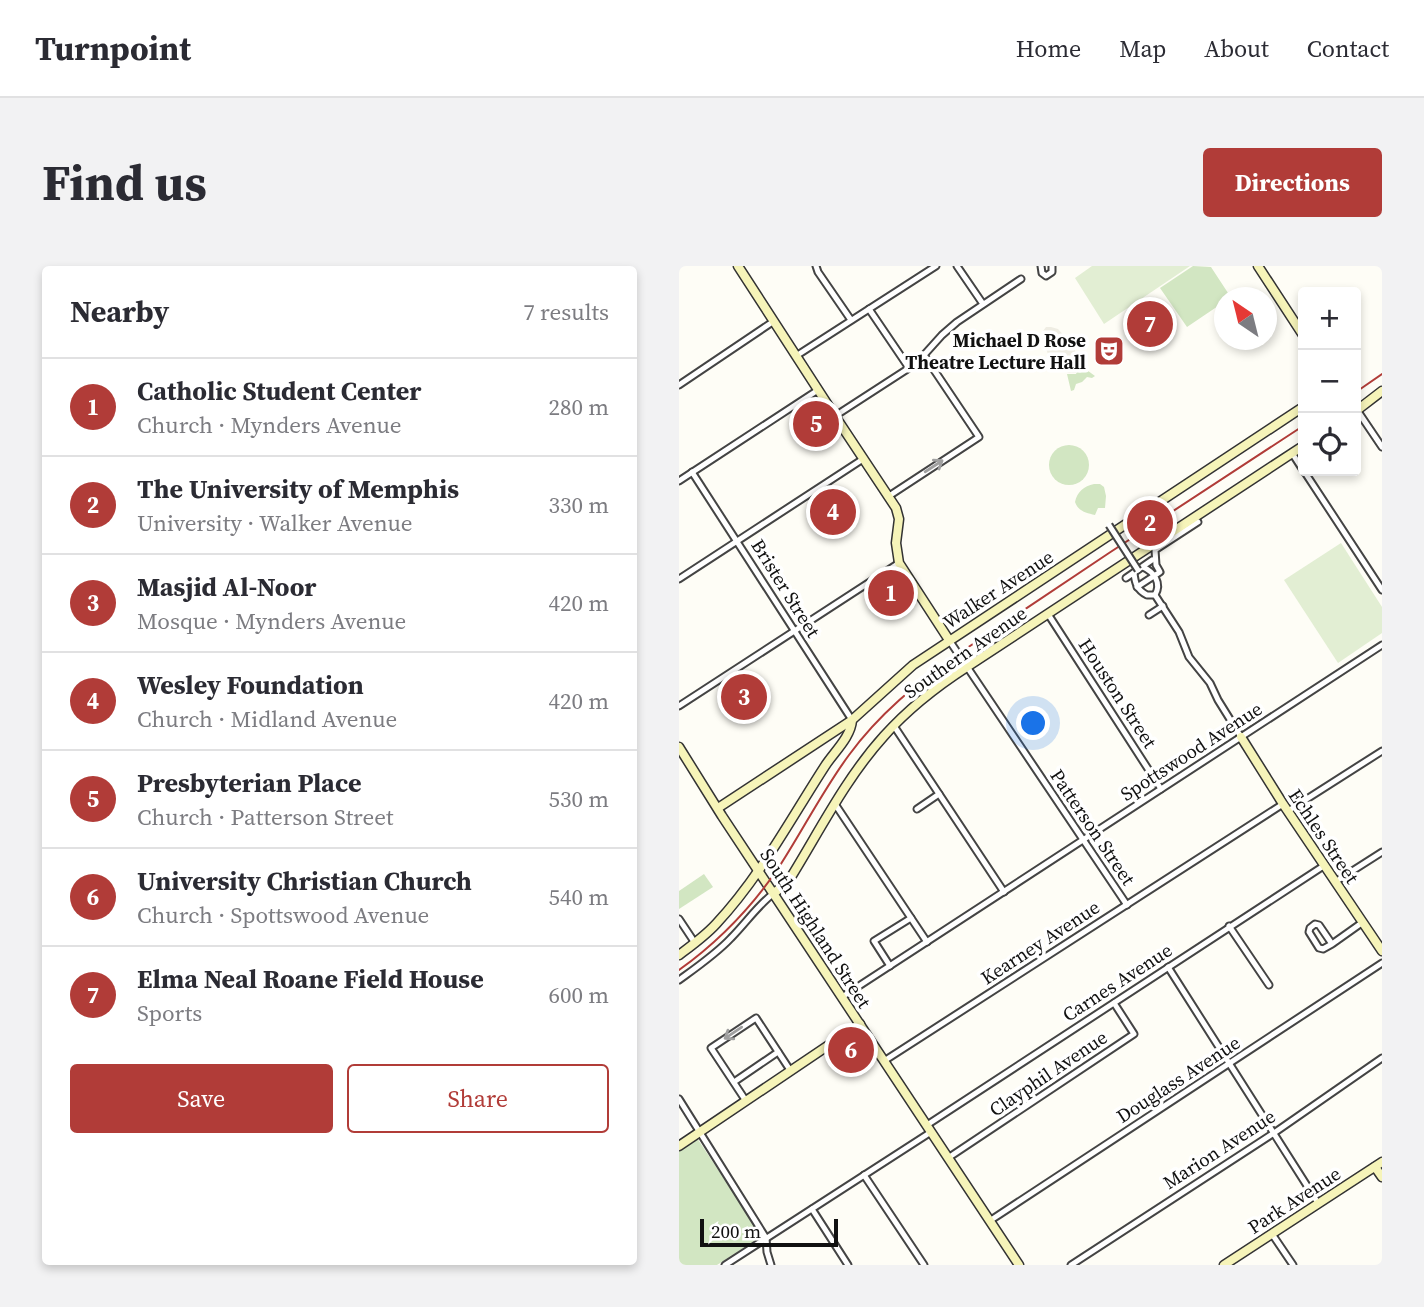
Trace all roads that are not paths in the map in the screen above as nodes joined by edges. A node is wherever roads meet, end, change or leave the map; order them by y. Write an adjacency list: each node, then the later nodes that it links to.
1 (738, 266): 12 (street)
2 (816, 266): 11 (street)
3 (936, 266): 10 (street)
4 (957, 266): 9 (street)
5 (1041, 266): 6 (street)
6 (1052, 266)
7 (1258, 266): 13 (street)
8 (1021, 279): 9 (street)
9 (983, 304): 14 (street)
10 (869, 309): 11 (street); 16 (street)
11 (851, 320): 15 (street)
12 (774, 321): 15 (street); 17 (street)
13 (1298, 327)
14 (924, 355): 16 (street); 32 (street, one-way to 14)
15 (796, 356): 18 (street)
16 (909, 368): 23 (street)
17 (679, 385)
18 (818, 390): 23 (street); 29 (street)
19 (1382, 391): 20 (street)
20 (1361, 407)
21 (1298, 410): 50 (street, Walker Avenue)
22 (1359, 413): 24 (street)
23 (835, 416): 27 (street)
24 (1382, 447)
25 (1298, 449): 26 (street, Southern Avenue)
26 (1292, 453): 28 (street); 47 (street, Southern Avenue)
27 (863, 459): 32 (street); 35 (street)
28 (1298, 462)
29 (692, 472): 31 (street); 35 (street, Brister Street)
30 (1308, 476): 44 (street)
31 (679, 481)
32 (888, 496): 37 (street)
33 (1198, 522): 39 (street)
34 (1109, 525): 38 (street, bridge)
35 (737, 540): 41 (street); 49 (street, Brister Street)
36 (1152, 560): 38 (street)
37 (899, 563): 49 (street); 50 (street, Patterson Street)
38 (1138, 570): 39 (street); 40 (street); 43 (street)
39 (1154, 576): 42 (street); 45 (street)
40 (1126, 578)
41 (679, 579)
42 (1146, 581): 43 (street); 45 (street)
43 (1137, 587): 45 (street)
44 (1382, 590)
45 (1155, 595): 46 (street)
46 (1163, 606): 48 (street); 56 (street)
47 (1048, 614): 52 (street, Southern Avenue); 59 (street, Houston Street)
48 (1149, 615)
49 (793, 631): 53 (street); 54 (street, Brister Street)
50 (949, 640): 52 (street, Patterson Street); 54 (street, Walker Avenue)
51 (1382, 645): 56 (street, Spottswood Avenue)
52 (967, 667): 55 (street, Southern Avenue); 65 (street, Patterson Street)
53 (679, 706)
54 (852, 720): 62 (street, Walker Avenue); 68 (street)
55 (894, 726): 60 (street); 61 (street, Southern Avenue)
56 (1241, 737): 59 (street, Spottswood Avenue); 63 (street, Echles Street)
57 (679, 747): 62 (street, South Highland Street)
58 (1382, 751): 63 (street, Kearney Avenue)
59 (1161, 789): 65 (street, Spottswood Avenue)
60 (939, 794): 64 (street); 70 (street)
61 (835, 804): 71 (street, Southern Avenue); 73 (street)
62 (718, 808): 68 (street, South Highland Street)
63 (1286, 808): 67 (street, Echles Street); 72 (street, Kearney Avenue)
64 (916, 809)
65 (1084, 840): 70 (street, Spottswood Avenue); 72 (street, Patterson Street)
66 (1382, 852): 69 (street)
67 (1325, 864): 69 (street, Echles Street); 76 (street, Carnes Avenue)
68 (759, 869): 71 (street, South Highland Street); 78 (street)
69 (1335, 882): 75 (street, Echles Street)
70 (1004, 892): 77 (street, Spottswood Avenue)
71 (774, 893): 85 (street, Southern Avenue); 87 (street, South Highland Street)
72 (1127, 905): 92 (street, Kearney Avenue)
73 (911, 918): 77 (street); 83 (street)
74 (679, 919): 78 (street)
75 (1363, 922): 79 (street); 80 (street, Echles Street)
76 (1229, 926): 84 (street, Carnes Avenue); 86 (street)
77 (927, 942): 83 (street, Spottswood Avenue)
78 (695, 943): 81 (street)
79 (1332, 944): 79 (street)
80 (1382, 951)
81 (679, 955)
82 (1382, 963): 93 (street, Douglass Avenue)
83 (890, 966): 87 (street, Spottswood Avenue)
84 (1168, 967): 88 (street, Carnes Avenue); 93 (street)
85 (679, 980)
86 (1269, 985)
87 (842, 997): 89 (street, South Highland Street)
88 (1114, 1003): 98 (street, Carnes Avenue); 102 (street, Clayphil Avenue)
89 (860, 1024): 92 (street, South Highland Street); 94 (street)
90 (778, 1052): 94 (street); 95 (street); 95 (street, one-way to 95)
91 (1382, 1058): 100 (street, Marion Avenue)
92 (884, 1060): 98 (street, South Highland Street)
93 (1229, 1065): 100 (street); 108 (street, Douglass Avenue)
94 (790, 1070): 97 (street)
95 (734, 1082): 97 (street)
96 (679, 1099): 99 (street)
97 (746, 1101): 99 (street)
98 (929, 1129): 102 (street, South Highland Street); 104 (street, Carnes Avenue)
99 (700, 1132): 101 (street); 110 (street)
100 (1274, 1133): 106 (street); 116 (street, Marion Avenue)
101 (679, 1146)
102 (948, 1158): 108 (street, South Highland Street)
103 (1378, 1165): 105 (street); 106 (street, Park Avenue)
104 (864, 1175): 107 (street, Carnes Avenue); 114 (street)
105 (1382, 1177)
106 (1318, 1203): 109 (street, Park Avenue)
107 (812, 1209): 110 (street, Carnes Avenue); 113 (street)
108 (991, 1220): 115 (street, South Highland Street)
109 (1272, 1234): 117 (street, Park Avenue); 118 (street)
110 (766, 1238): 111 (street, Carnes Avenue); 112 (street)
111 (725, 1265)
112 (771, 1265)
113 (848, 1265)
114 (923, 1265)
115 (1019, 1265)
116 (1071, 1265)
117 (1224, 1265)
118 (1293, 1265)

